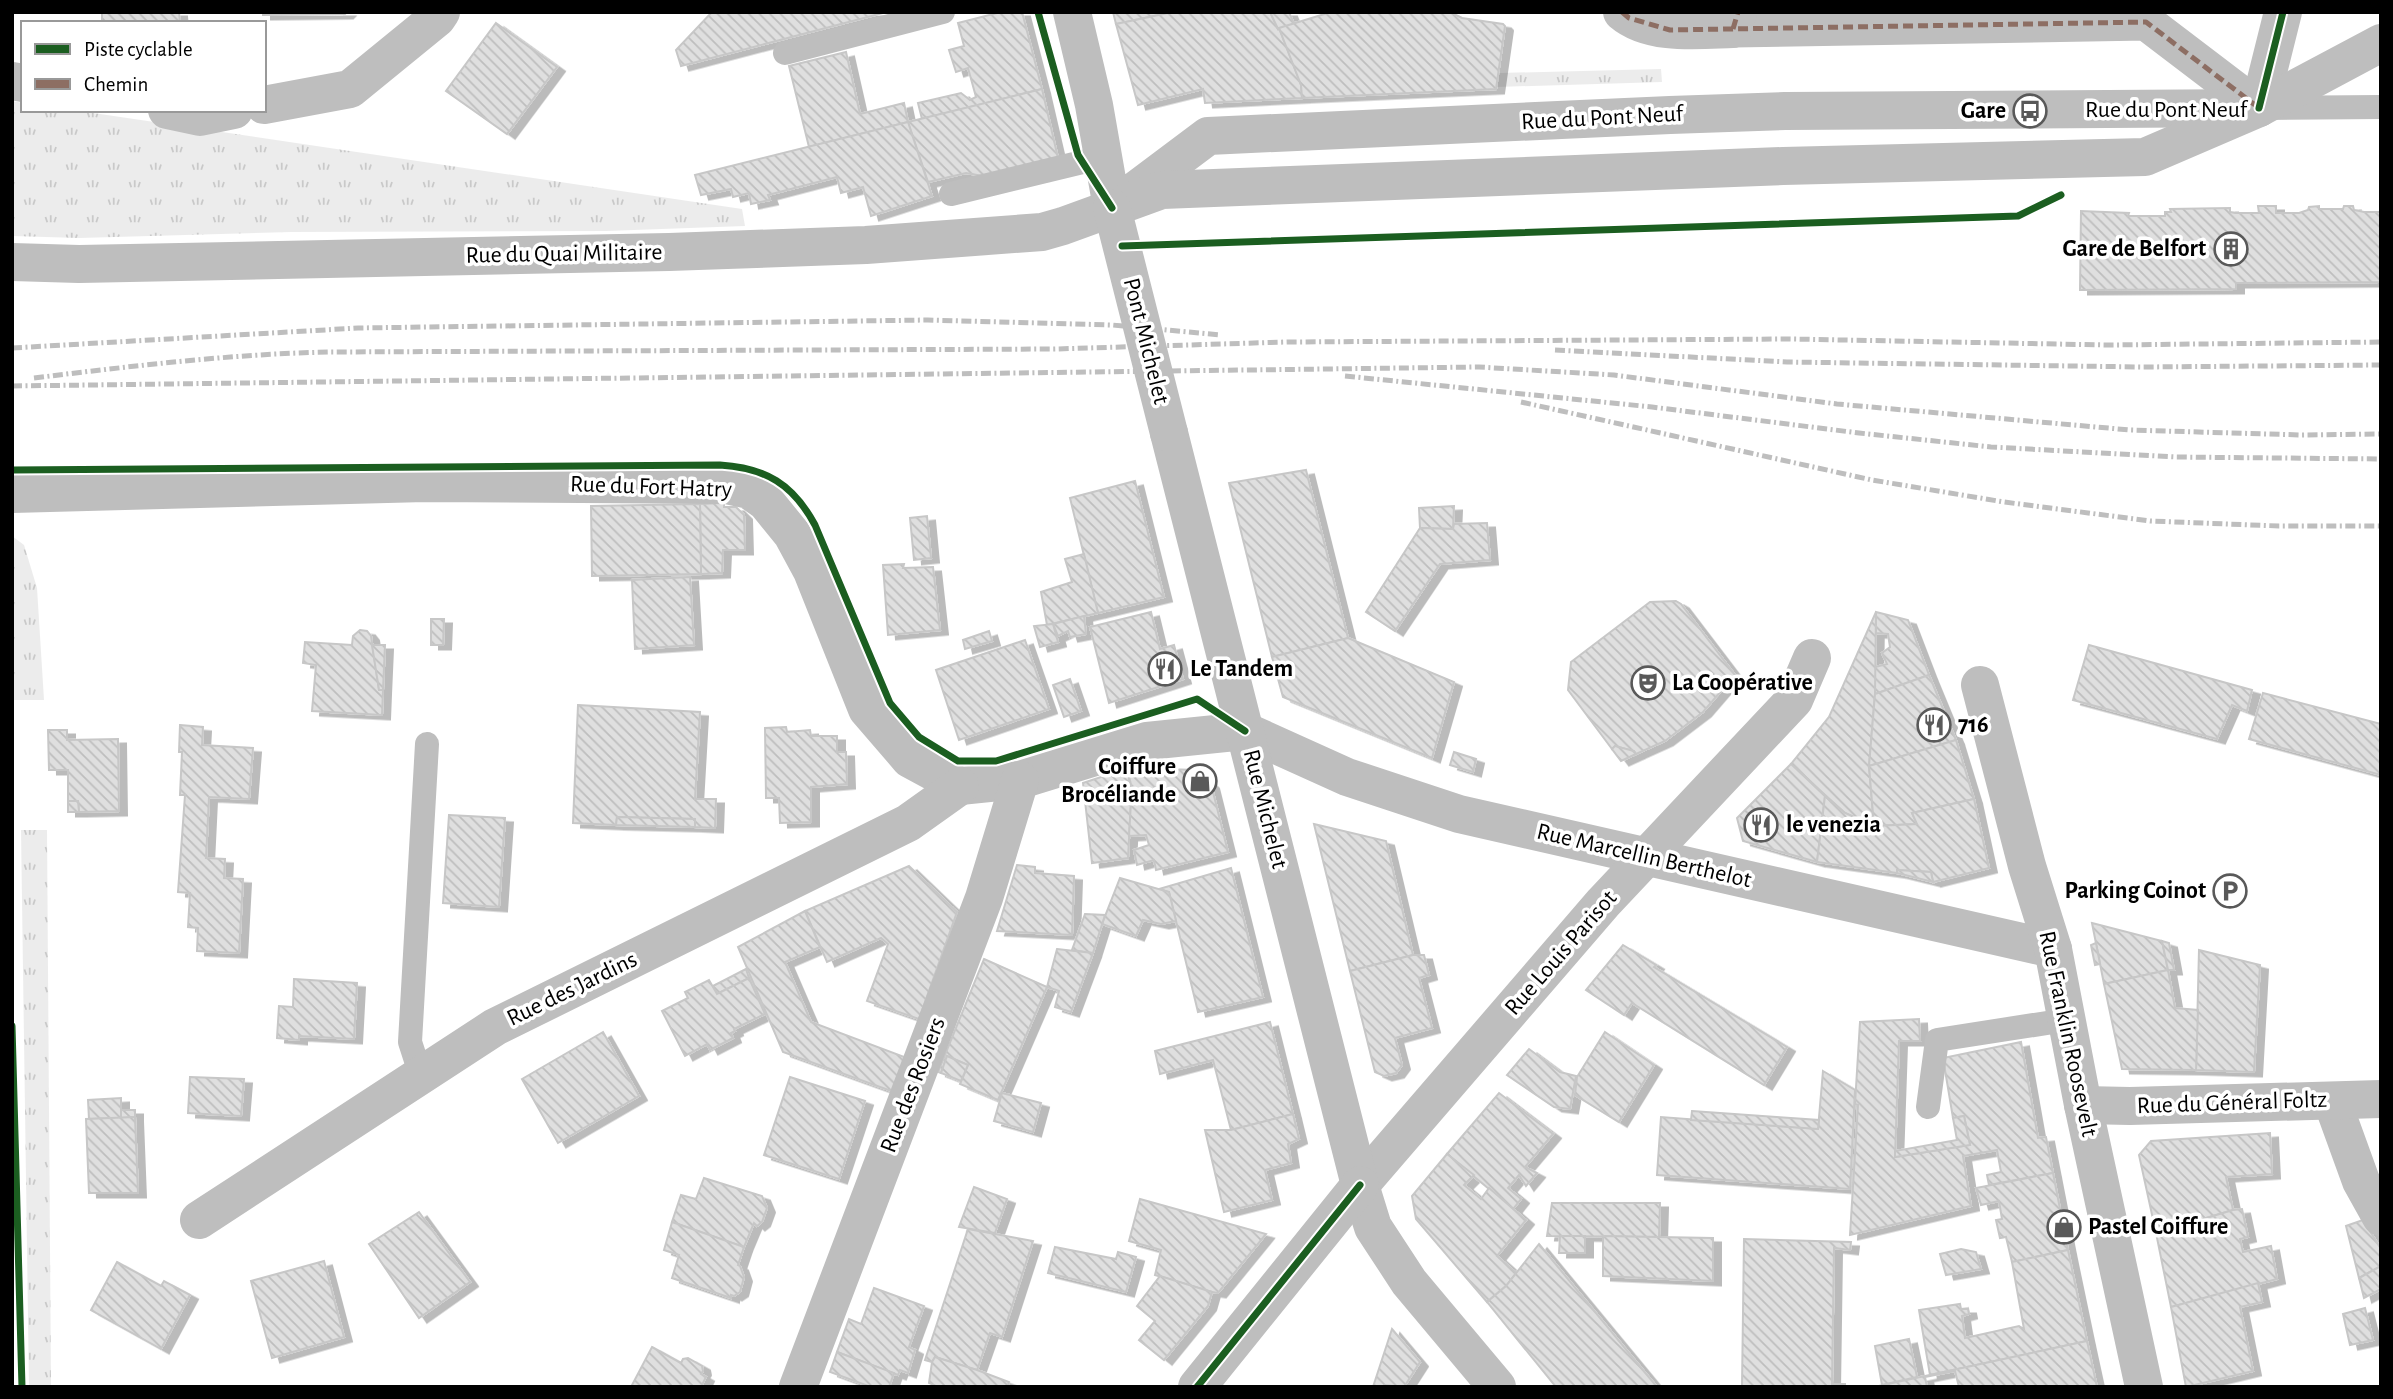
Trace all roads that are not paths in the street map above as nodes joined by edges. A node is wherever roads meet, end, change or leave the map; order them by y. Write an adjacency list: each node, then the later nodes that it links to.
1 (440, 12): 9 (street)
2 (943, 12): 8 (lane)
3 (1072, 12): 14 (street)
4 (1622, 12): 6 (street)
5 (2283, 12): 11 (street)
6 (1736, 21): 11 (street)
7 (2381, 43): 11 (street)
8 (785, 53)
9 (266, 105)
10 (2381, 107): 11 (lane)
11 (2259, 108): 16 (street, Rue du Pont Neuf); 16 (street, Rue du Pont Neuf)
12 (176, 112): 13 (street)
13 (224, 112)
14 (1103, 157): 15 (lane); 16 (street)
15 (951, 194)
16 (1112, 208): 17 (street, Rue du Quai Militaire); 18 (street, Pont Michelet, bridge)
17 (12, 262)
18 (1169, 433): 22 (street, Rue Michelet)
19 (12, 494): 25 (street, Rue du Fort Hatry)
20 (1812, 657): 26 (street, Rue Louis Parisot)
21 (1980, 685): 27 (street, Rue Franklin Roosevelt)
22 (1245, 731): 24 (street); 26 (street, Rue Marcellin Berthelot); 34 (street, Rue Michelet)
23 (427, 744): 29 (lane)
24 (1020, 780): 25 (street); 37 (street, Rue des Rosiers)
25 (960, 786): 29 (street, Rue des Jardins)
26 (1648, 856): 27 (street, Rue Marcellin Berthelot); 34 (street, Rue Louis Parisot)
27 (2053, 949): 28 (street, Rue Franklin Roosevelt)
28 (2066, 1020): 32 (street, Rue Franklin Roosevelt); 33 (lane)
29 (421, 1076): 36 (street, Rue des Jardins)
30 (2381, 1099): 31 (street, Rue du Général Foltz)
31 (2332, 1101): 32 (street, Rue du Général Foltz); 35 (street)
32 (2083, 1105): 40 (street, Rue Franklin Roosevelt)
33 (1928, 1107)
34 (1360, 1185): 38 (street, Rue Louis Parisot); 39 (street, Rue Michelet)
35 (2381, 1217)
36 (199, 1220)
37 (798, 1387)
38 (1197, 1387)
39 (1497, 1387)
40 (2144, 1387)

